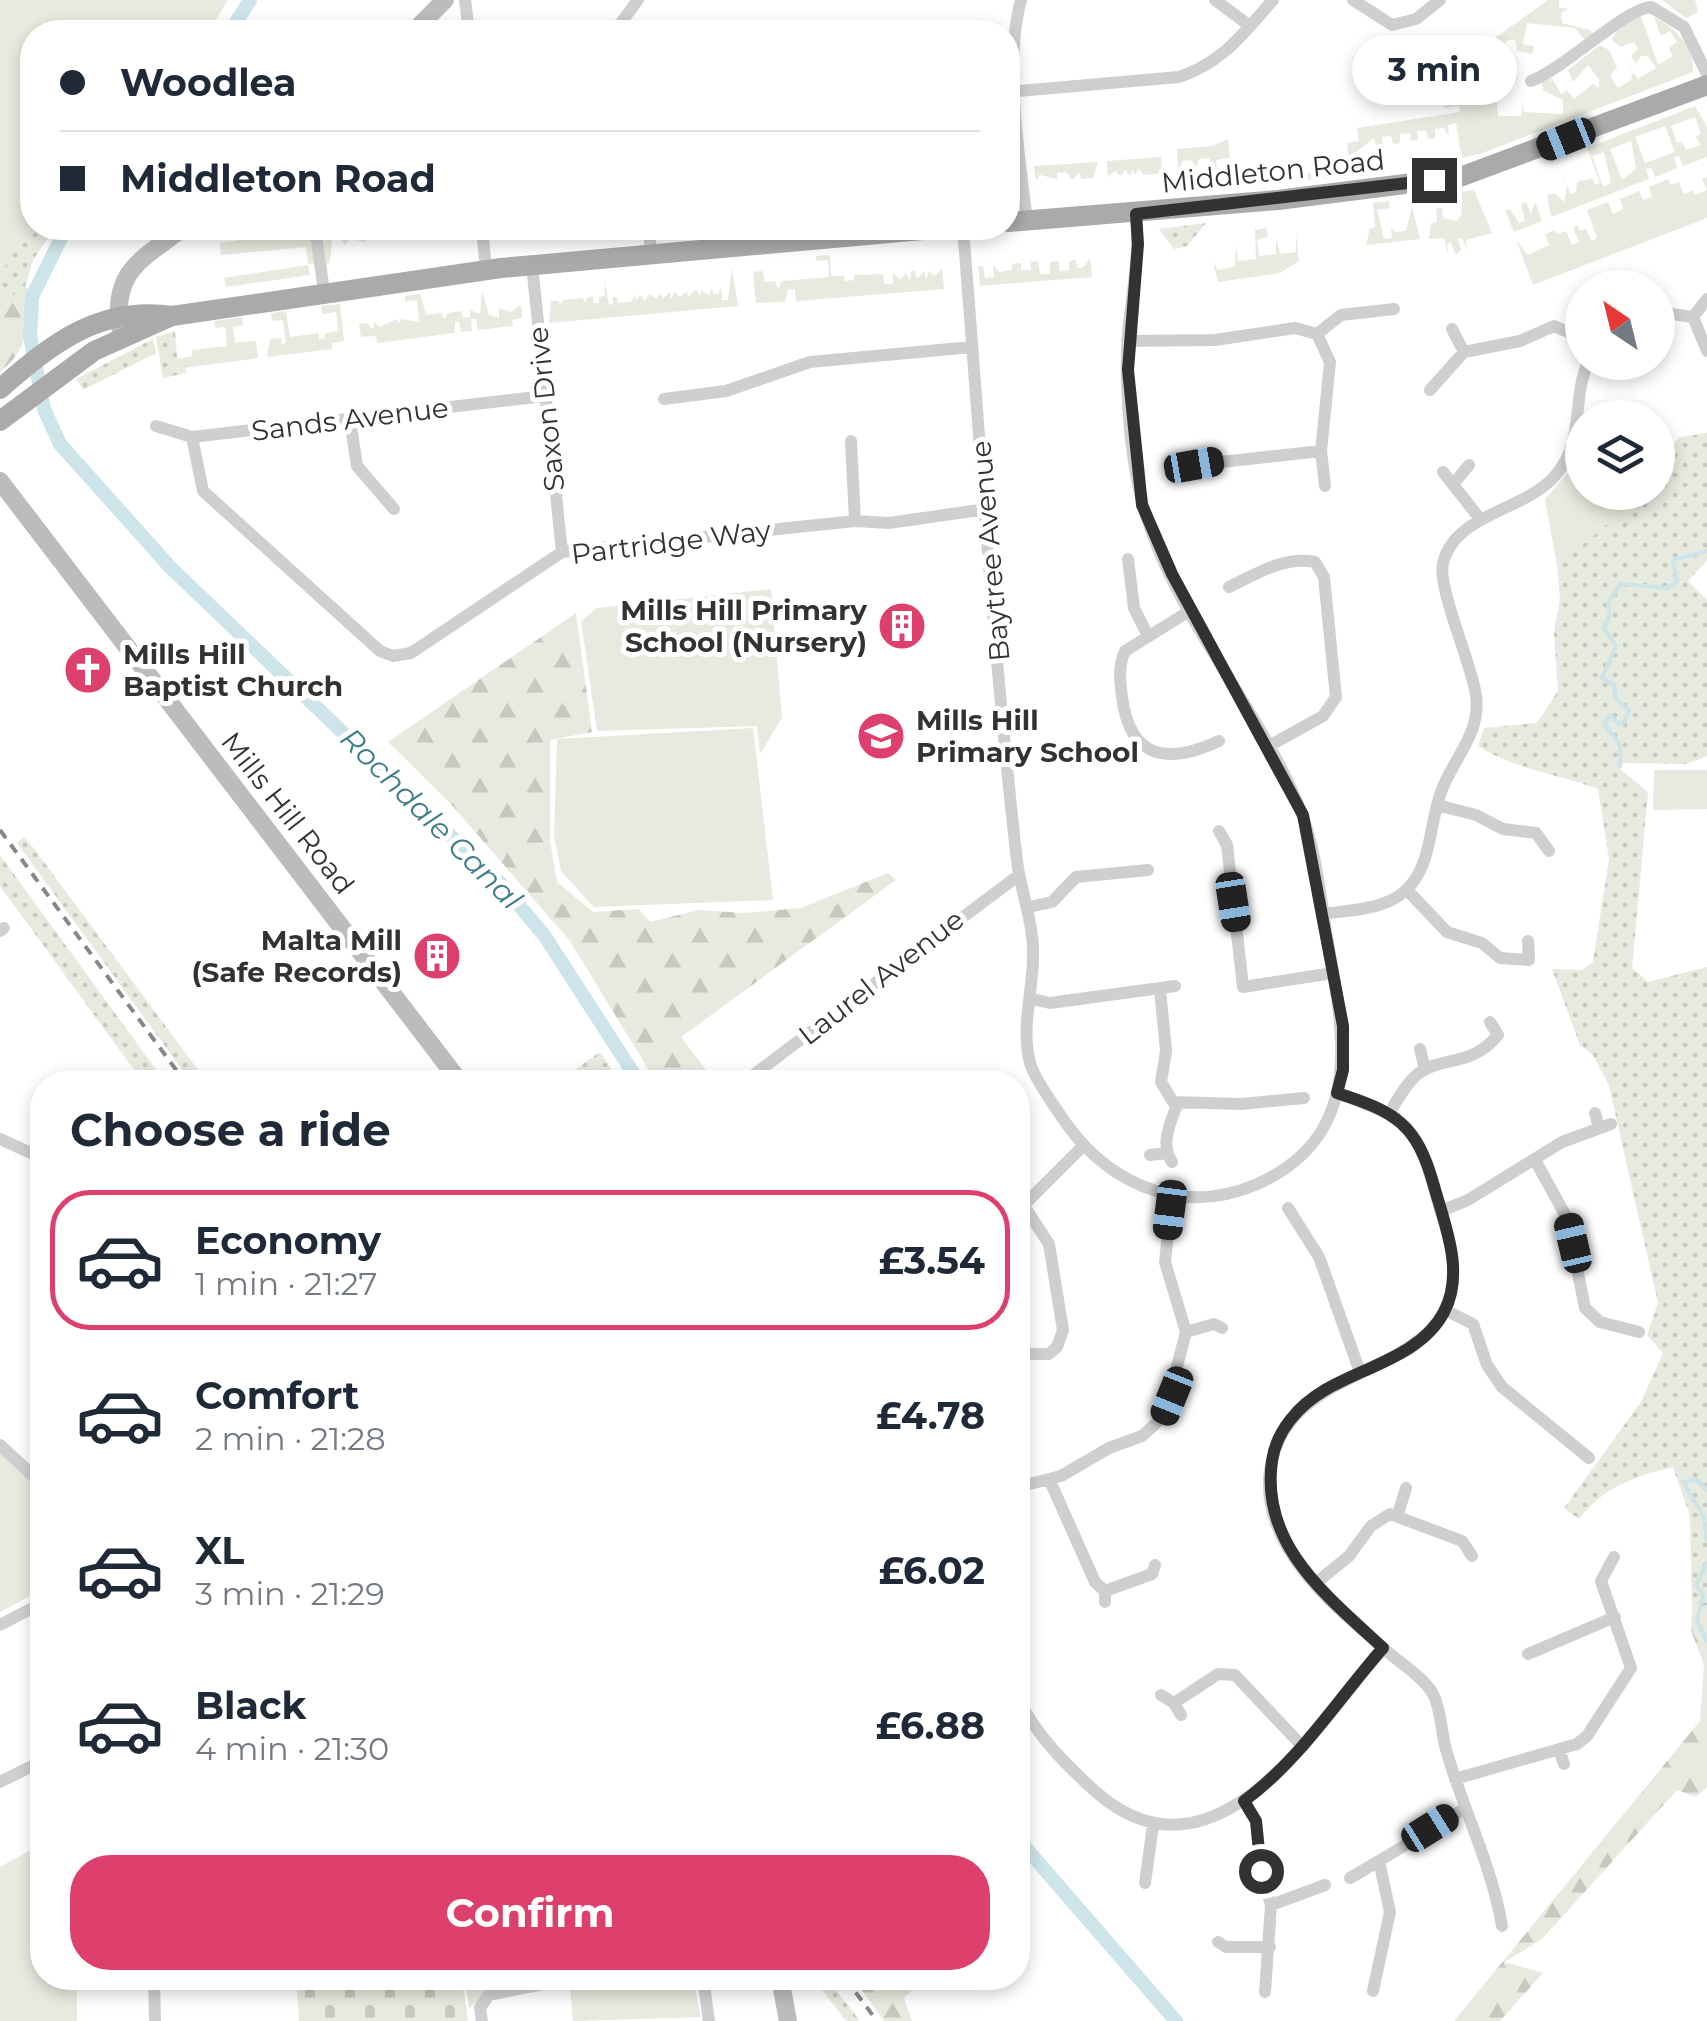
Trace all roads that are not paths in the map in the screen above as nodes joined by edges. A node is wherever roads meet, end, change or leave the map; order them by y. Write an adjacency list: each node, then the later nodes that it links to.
1 (444, 0): 6 (street)
2 (1215, 0): 7 (street)
3 (1273, 0): 7 (street)
4 (1354, 0): 5 (street)
5 (1440, 0)
6 (425, 20)
7 (1250, 26): 11 (street)
8 (1707, 74): 9 (street)
9 (1531, 81)
10 (1707, 85): 12 (main road, Middleton Road)
11 (1020, 91)
12 (1136, 214): 13 (main road, Middleton Road); 32 (street)
13 (1020, 222)
14 (168, 240): 28 (street)
15 (317, 240): 23 (street)
16 (483, 240): 22 (street)
17 (650, 240): 20 (street)
18 (809, 240): 20 (main road)
19 (963, 240): 33 (street, Baytree Avenue)
20 (651, 254): 21 (main road)
21 (532, 265): 22 (main road); 39 (street, Saxon Drive)
22 (486, 270): 23 (main road)
23 (324, 291): 28 (main road)
24 (1707, 300): 27 (street)
25 (1394, 308): 31 (street)
26 (1675, 314): 27 (street)
27 (1693, 317): 34 (street)
28 (120, 326): 37 (main road); 42 (main road)
29 (1452, 329): 35 (street)
30 (1565, 331): 35 (street)
31 (1317, 334): 32 (street); 46 (street)
32 (1128, 341): 58 (street)
33 (972, 347): 40 (street); 51 (street, Baytree Avenue)
34 (1707, 351)
35 (1464, 352): 38 (street)
36 (1586, 380): 53 (street)
37 (5, 385)
38 (1430, 390)
39 (544, 396): 41 (street, Sands Avenue); 55 (street, Saxon Drive)
40 (664, 399)
41 (350, 420): 44 (street, Sands Avenue); 52 (street)
42 (0, 421)
43 (156, 426): 44 (street, Sands Avenue)
44 (192, 437): 55 (street, Partridge Way)
45 (850, 441): 54 (street)
46 (1322, 450): 47 (street); 50 (street)
47 (1194, 465)
48 (1468, 465): 53 (street)
49 (0, 481): 79 (street, Mills Hill Road)
50 (1325, 486)
51 (986, 509): 54 (street, Partridge Way); 66 (street, Baytree Avenue)
52 (394, 510)
53 (1481, 520): 62 (street)
54 (855, 521): 55 (street, Partridge Way)
55 (562, 552)
56 (1128, 560): 59 (street)
57 (1229, 587): 61 (street)
58 (1192, 610): 59 (street); 61 (street)
59 (1147, 634): 60 (street)
60 (1219, 741)
61 (1269, 746): 69 (street)
62 (1437, 805): 64 (street); 67 (street)
63 (1219, 831): 73 (street)
64 (1549, 851)
65 (1148, 870): 68 (street)
66 (1019, 875): 68 (street, Baytree Avenue); 80 (street, Laurel Avenue)
67 (1407, 890): 69 (street); 71 (street)
68 (1028, 907): 76 (street, Baytree Avenue)
69 (1324, 914): 73 (street)
70 (1528, 941): 71 (street)
71 (1529, 960): 72 (street)
72 (1545, 963)
73 (1333, 973): 82 (street)
74 (1175, 986): 75 (street)
75 (1160, 989): 76 (street); 83 (street)
76 (1032, 999): 88 (street, Baytree Avenue)
77 (1490, 1022): 81 (street)
78 (1420, 1049): 81 (street)
79 (451, 1070)
80 (760, 1070)
81 (1426, 1070): 84 (street)
82 (1337, 1093): 84 (street); 92 (street)
83 (1177, 1105): 86 (street); 90 (street)
84 (1390, 1112): 95 (street)
85 (1595, 1112): 91 (street)
86 (1290, 1116)
87 (0, 1139): 89 (street)
88 (1082, 1147): 92 (street, Baytree Avenue); 93 (street)
89 (30, 1153)
90 (1150, 1155)
91 (1535, 1160): 95 (street); 99 (street)
92 (1172, 1196): 100 (street)
93 (1030, 1199)
94 (1310, 1211): 102 (street)
95 (1440, 1211): 97 (street)
96 (1030, 1220): 101 (street)
97 (1445, 1310): 102 (street); 104 (street)
98 (1216, 1321): 100 (street)
99 (1633, 1323)
100 (1186, 1332): 106 (street)
101 (1030, 1354)
102 (1360, 1372): 115 (street)
103 (0, 1445): 105 (street)
104 (1589, 1458)
105 (30, 1473)
106 (1050, 1480): 107 (street); 114 (street)
107 (1030, 1484)
108 (1406, 1488): 109 (street)
109 (1398, 1514): 111 (street); 115 (street)
110 (1473, 1529): 111 (street)
111 (1462, 1541): 112 (street)
112 (1472, 1556)
113 (1614, 1557): 117 (street)
114 (1156, 1564)
115 (1316, 1583): 119 (street)
116 (30, 1610): 118 (street)
117 (1615, 1618): 120 (street); 124 (street)
118 (0, 1626)
119 (1383, 1648): 123 (street); 127 (street)
120 (1528, 1654)
121 (1161, 1695): 123 (street)
122 (1030, 1717): 131 (street)
123 (1303, 1747): 129 (street)
124 (1560, 1749): 125 (street); 127 (street)
125 (1564, 1764)
126 (30, 1766): 128 (street)
127 (1455, 1779): 130 (street)
128 (0, 1782)
129 (1244, 1801): 131 (street); 136 (street)
130 (1464, 1809): 132 (street); 137 (street)
131 (1153, 1824): 134 (street)
132 (1379, 1861): 133 (street); 144 (street)
133 (1350, 1878)
134 (1145, 1883)
135 (1325, 1885): 136 (street)
136 (1271, 1904): 138 (street)
137 (1502, 1926)
138 (1270, 1947): 139 (street); 145 (street)
139 (1223, 1950)
140 (154, 1990): 146 (street)
141 (514, 1990): 147 (street)
142 (704, 1990): 148 (street)
143 (782, 1990): 149 (street)
144 (1372, 1991)
145 (1265, 1992)
146 (154, 2021)
147 (482, 2021)
148 (709, 2021)
149 (788, 2021)

